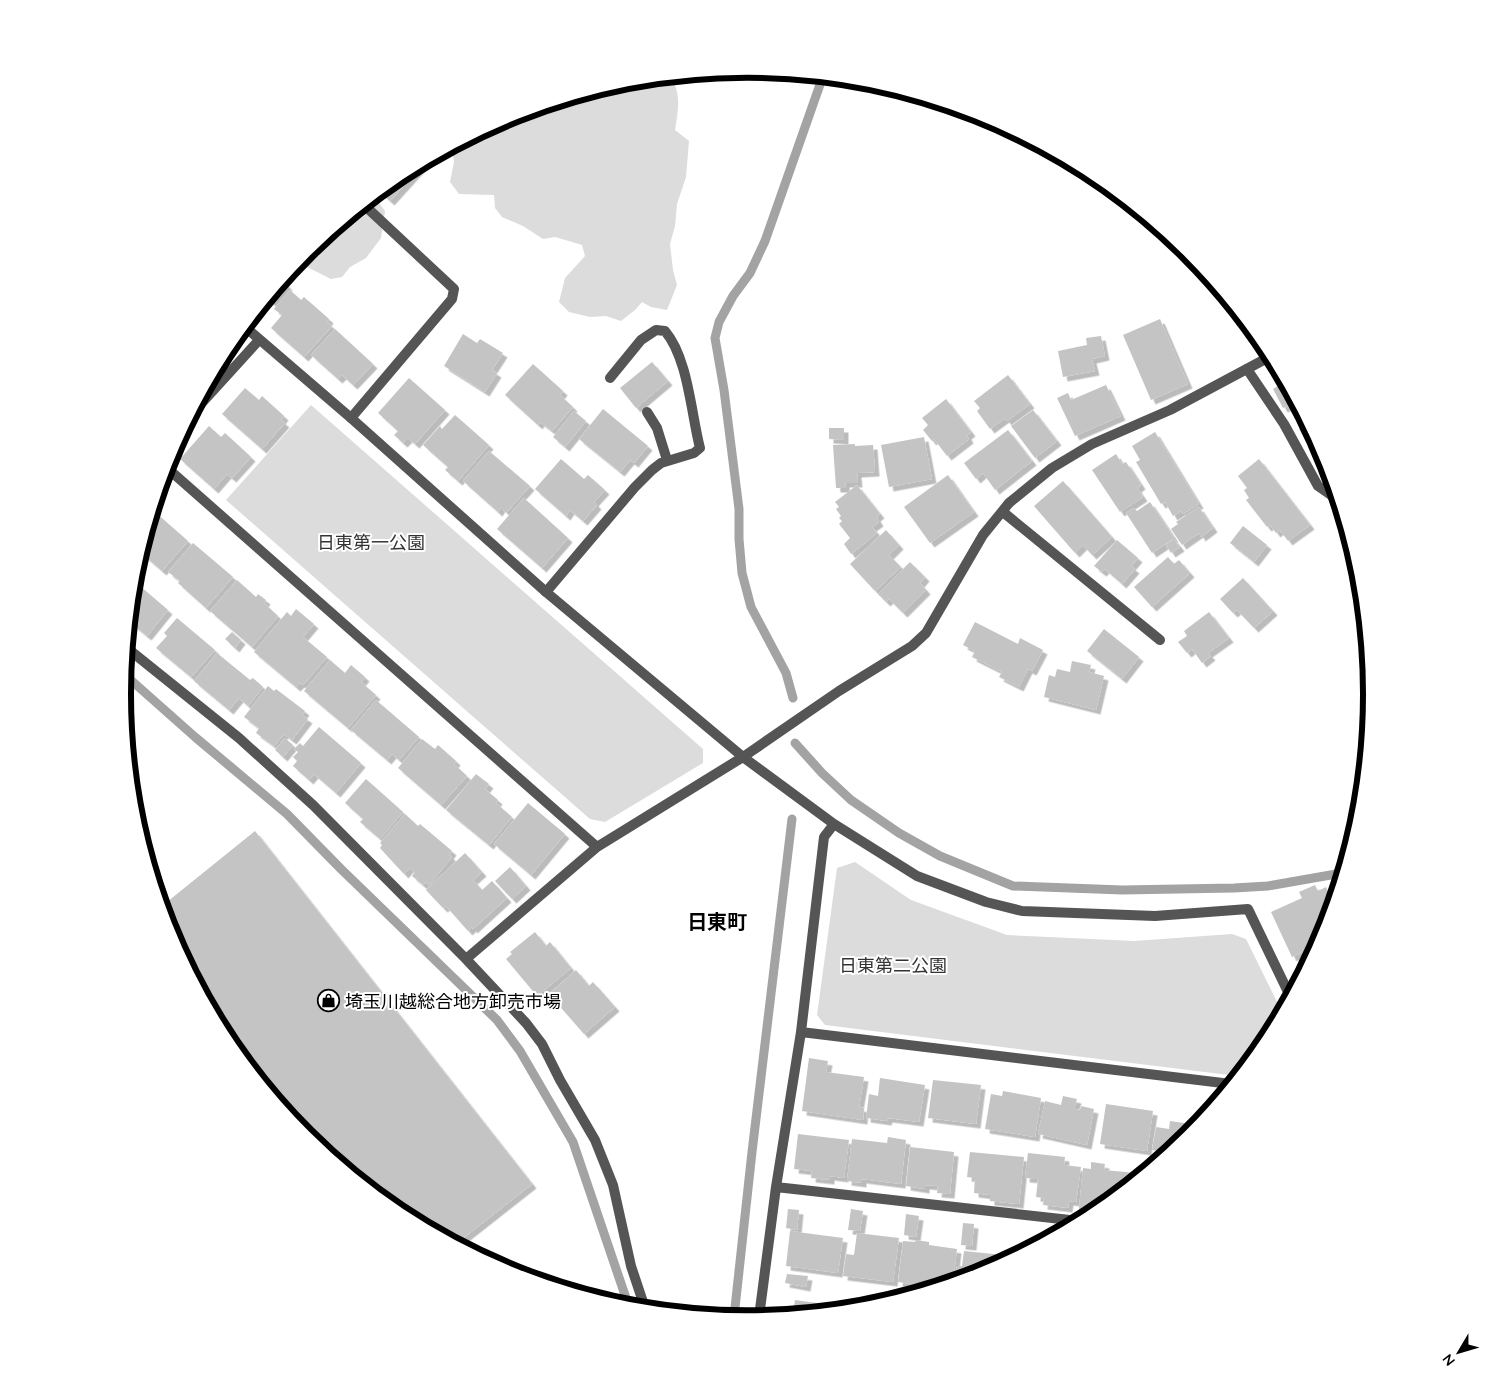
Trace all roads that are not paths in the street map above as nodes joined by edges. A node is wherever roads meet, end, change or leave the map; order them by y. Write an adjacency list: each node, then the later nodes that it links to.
1 (368, 208): 9 (street)
2 (249, 331): 3 (street)
3 (259, 340): 7 (street); 9 (street)
4 (1264, 360): 5 (street)
5 (1247, 369): 12 (street); 13 (street)
6 (610, 378): 10 (street)
7 (208, 396)
8 (647, 412): 10 (street)
9 (352, 418): 14 (street)
10 (667, 460): 14 (street)
11 (172, 473): 19 (street)
12 (1330, 494)
13 (1003, 512): 15 (street); 17 (street)
14 (546, 592): 17 (street)
15 (1160, 640)
16 (132, 652): 20 (street)
17 (743, 757): 18 (street); 19 (street)
18 (834, 824): 21 (street); 22 (street)
19 (597, 848): 20 (street)
20 (466, 959): 26 (street)
21 (1287, 989)
22 (801, 1032): 23 (street); 24 (street)
23 (1224, 1083)
24 (776, 1187): 25 (street); 27 (street)
25 (1067, 1220)
26 (642, 1300)
27 (760, 1309)

